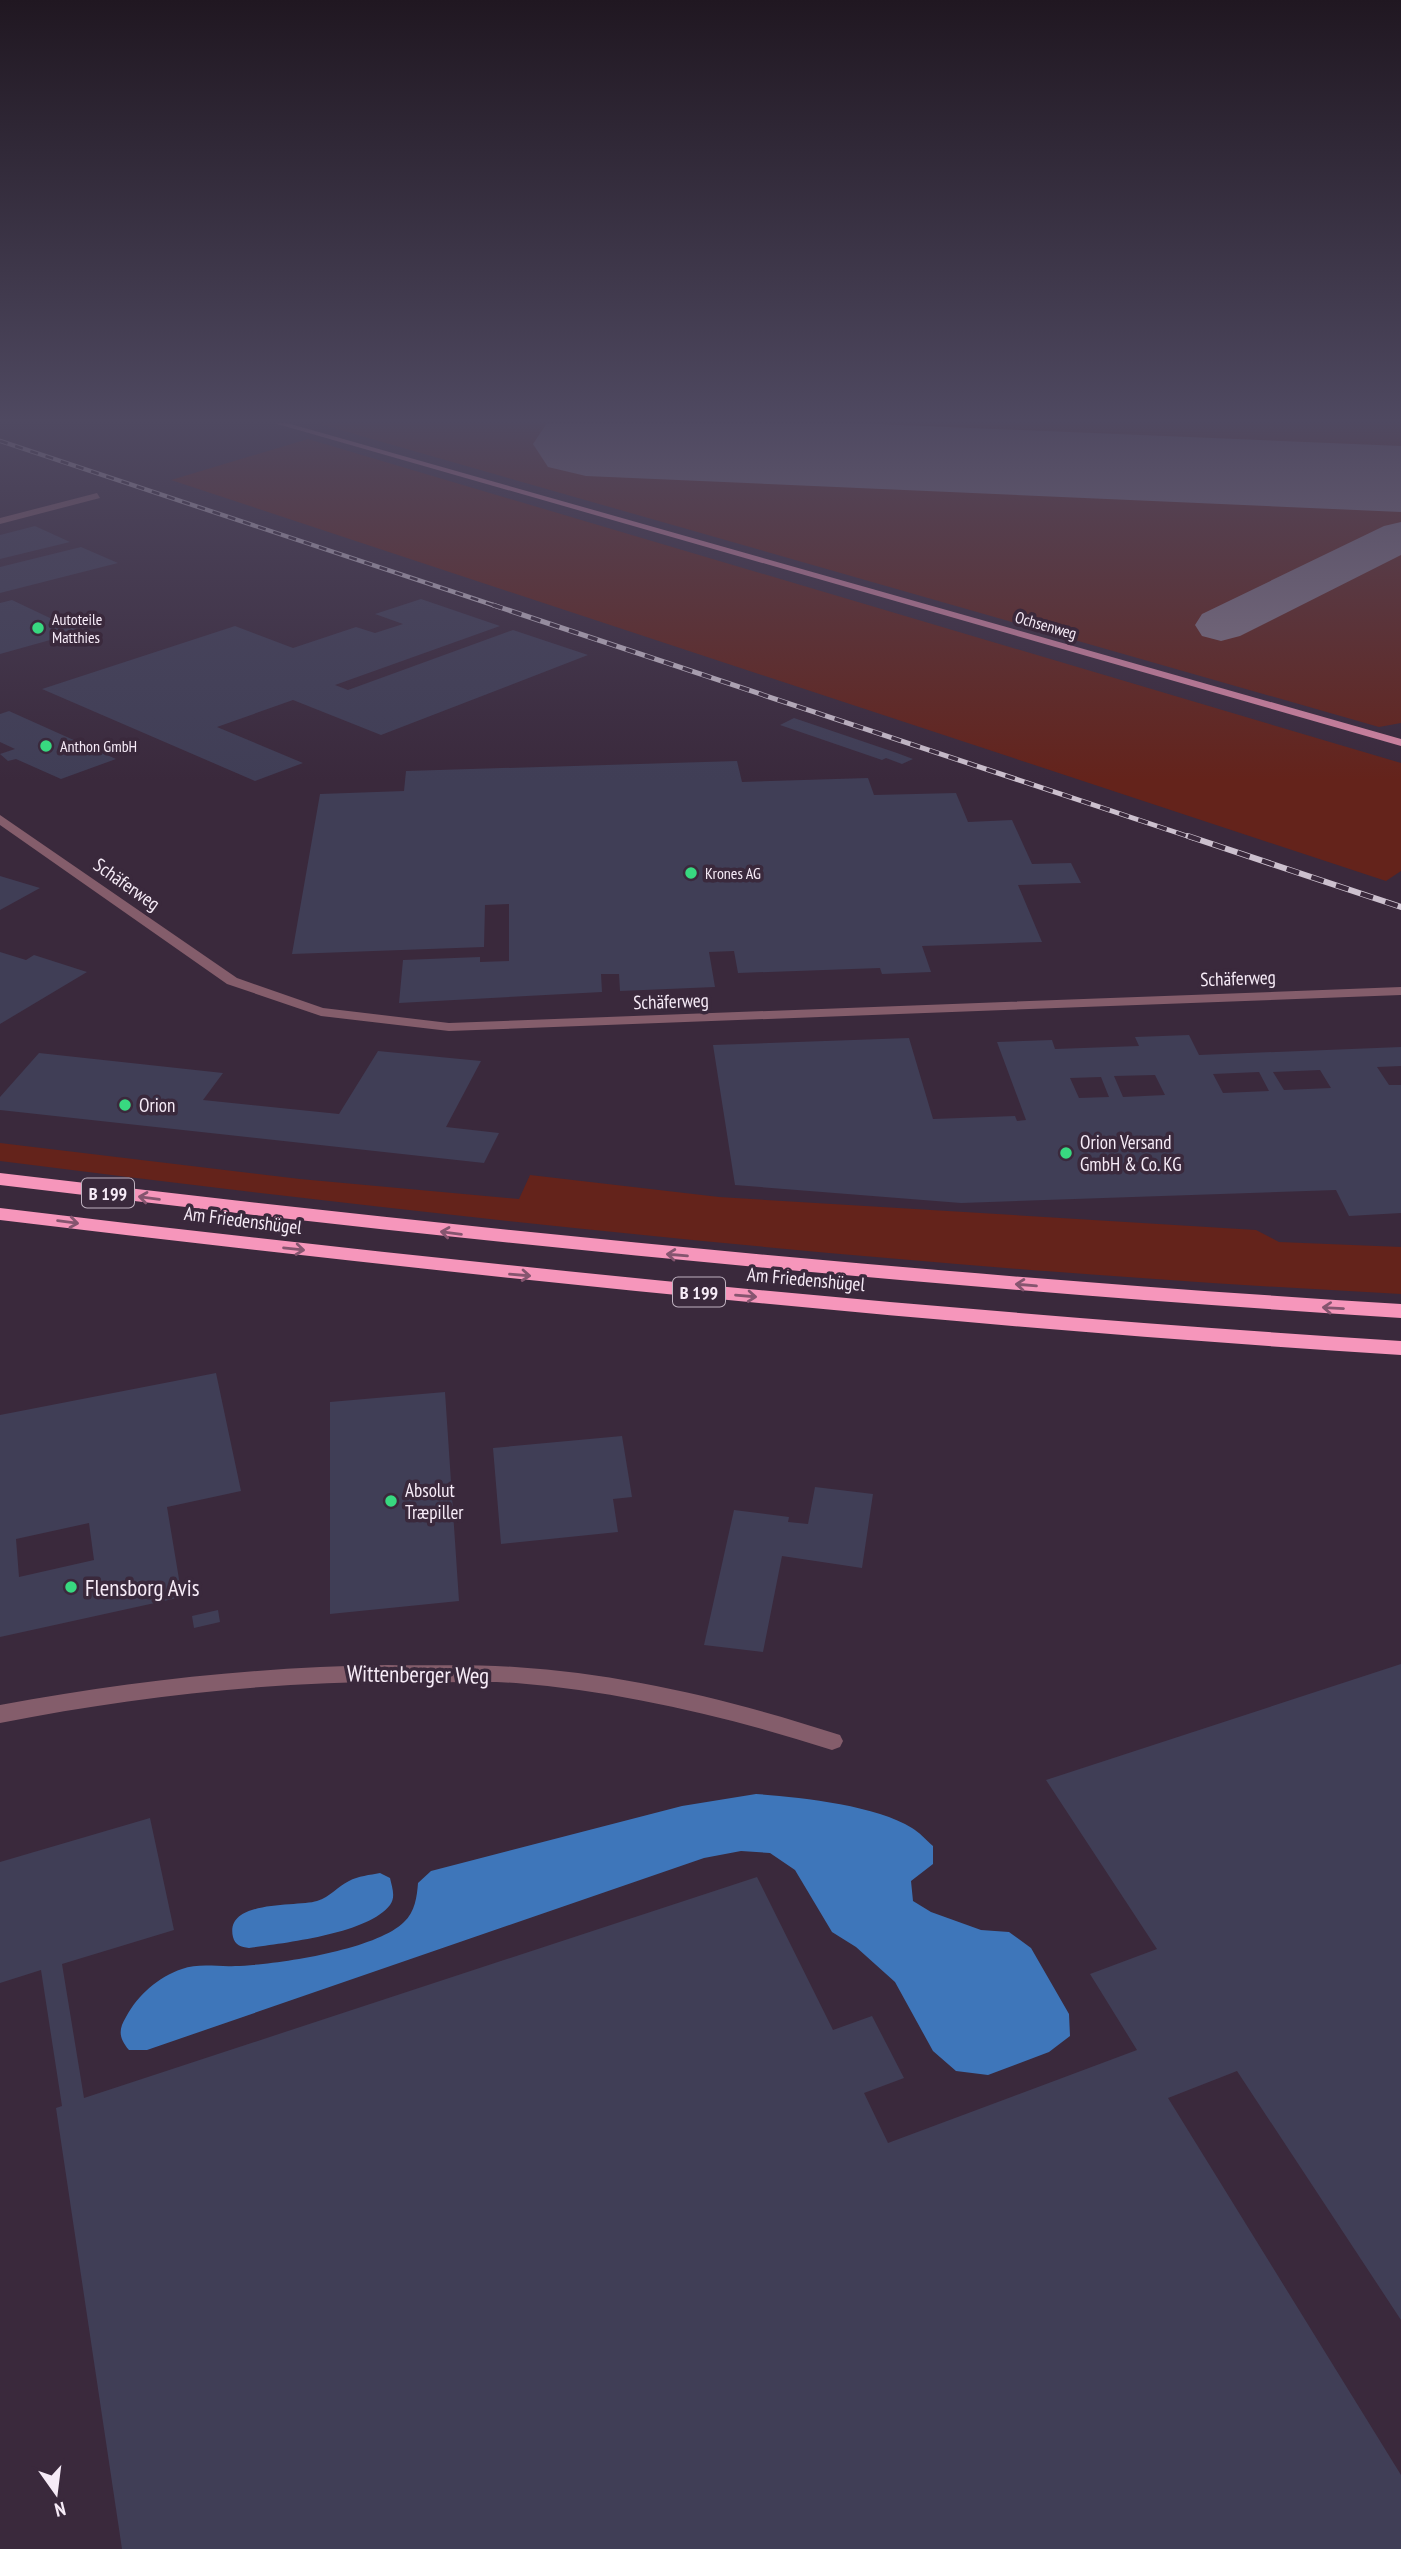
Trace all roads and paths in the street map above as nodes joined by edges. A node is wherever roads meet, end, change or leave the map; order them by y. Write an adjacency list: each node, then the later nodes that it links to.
1 (695, 542): 2 (main road, Ochsenweg)
2 (1401, 743)
3 (0, 819): 4 (street, Schäferweg)
4 (1401, 991)
5 (0, 1179): 7 (highway, Am Friedenshügel / B 199, one-way to 5)
6 (0, 1214): 8 (highway, Am Friedenshügel / B 199, one-way to 8)
7 (1401, 1311)
8 (1401, 1348)
9 (0, 1714): 10 (street, Wittenberger Weg)
10 (832, 1741)

